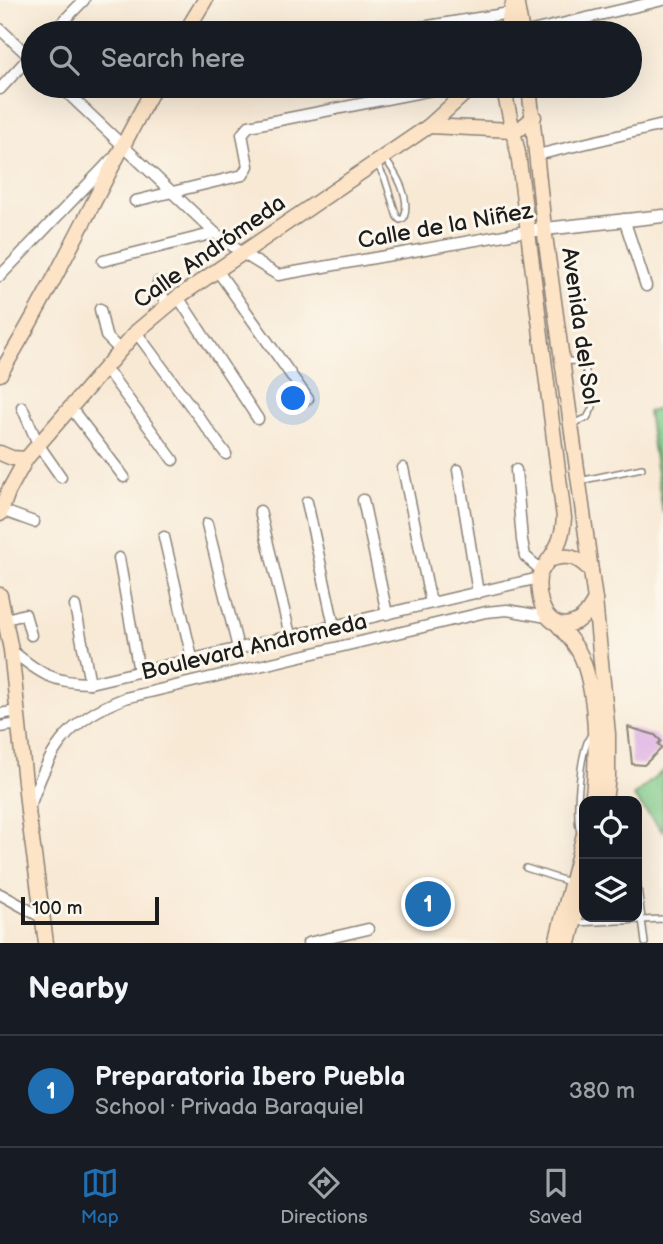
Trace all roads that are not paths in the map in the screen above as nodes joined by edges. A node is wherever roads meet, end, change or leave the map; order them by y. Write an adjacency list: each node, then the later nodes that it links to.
1 (84, 0): 5 (street)
2 (205, 0): 6 (main road)
3 (663, 0): 8 (street)
4 (514, 6): 7 (street)
5 (64, 21)
6 (192, 21)
7 (442, 21)
8 (573, 21)
9 (0, 29): 10 (street)
10 (21, 47)
11 (21, 68): 12 (street)
12 (0, 89)
13 (71, 98): 23 (street, Calle de la Niñez)
14 (148, 98): 23 (main road)
15 (391, 98): 28 (street)
16 (459, 98): 21 (main road, Calle Andrómeda)
17 (505, 98): 22 (main road, Avenida del Sol)
18 (531, 98): 19 (main road, Avenida del Sol)
19 (534, 117): 22 (main road); 24 (main road, Avenida del Sol)
20 (663, 125): 24 (street)
21 (429, 126): 22 (main road); 25 (main road, Calle Andrómeda)
22 (512, 130): 33 (main road, Avenida del Sol)
23 (120, 149): 28 (street, Calle de la Niñez); 38 (street); 45 (main road)
24 (537, 155): 32 (main road, Avenida del Sol)
25 (380, 160): 26 (lane); 27 (lane); 35 (main road, Calle Andrómeda)
26 (394, 172): 27 (lane); 27 (lane)
27 (385, 179)
28 (173, 193): 29 (street); 34 (street, Calle de la Niñez)
29 (135, 201)
30 (663, 216): 31 (street, Calle de la Niñez)
31 (624, 219): 32 (street, Calle de la Niñez); 40 (street)
32 (544, 228): 33 (street, Calle de la Niñez); 46 (main road, Avenida del Sol)
33 (527, 231): 35 (street, Calle de la Niñez); 74 (main road, Avenida del Sol)
34 (215, 233): 35 (street, Calle de la Niñez); 36 (street)
35 (242, 253): 37 (main road, Calle Andrómeda)
36 (103, 261)
37 (217, 270): 41 (main road, Calle Andrómeda); 49 (street)
38 (0, 276)
39 (158, 282): 41 (street)
40 (646, 286)
41 (172, 301): 43 (main road, Calle Andrómeda); 52 (street)
42 (100, 309): 44 (street)
43 (136, 332): 44 (main road, Calle Andrómeda); 56 (street)
44 (120, 350): 47 (main road, Calle Andrómeda)
45 (4, 356): 48 (main road)
46 (563, 361): 53 (main road, Avenida del Sol); 53 (lane)
47 (104, 369): 51 (main road, Calle Andrómeda); 58 (street)
48 (0, 374)
49 (308, 399)
50 (22, 407): 54 (street)
51 (70, 407): 54 (main road, Calle Andrómeda); 64 (street)
52 (258, 419)
53 (571, 424): 65 (main road, Avenida del Sol)
54 (38, 444): 57 (main road, Calle Andrómeda); 63 (street)
55 (0, 453): 57 (main road)
56 (226, 454)
57 (26, 459): 69 (main road, Calle Andrómeda)
58 (173, 460)
59 (403, 468): 78 (street)
60 (642, 468): 65 (lane)
61 (457, 470): 76 (street)
62 (516, 470): 74 (street)
63 (61, 477)
64 (124, 477)
65 (579, 481): 75 (main road, Avenida del Sol)
66 (362, 500): 81 (street)
67 (307, 502): 83 (street)
68 (260, 511): 85 (street)
69 (0, 512): 70 (street)
70 (34, 522)
71 (207, 524): 86 (street)
72 (164, 537): 88 (street)
73 (119, 558): 89 (street)
74 (543, 569): 75 (main road); 76 (street, Boulevard Andromeda); 82 (main road)
75 (591, 571): 77 (main road)
76 (478, 593): 78 (street, Boulevard Andromeda)
77 (595, 600): 82 (main road); 97 (main road)
78 (431, 603): 81 (street, Boulevard Andromeda)
79 (75, 606): 90 (street)
80 (1, 607): 84 (street); 87 (main road)
81 (387, 614): 83 (street, Boulevard Andromeda)
82 (552, 621): 94 (main road); 99 (street, Boulevard Andromeda)
83 (334, 626): 85 (street, Boulevard Andromeda)
84 (31, 635)
85 (290, 635): 86 (street, Boulevard Andromeda)
86 (238, 648): 88 (street, Boulevard Andromeda)
87 (11, 650): 90 (street, Boulevard Andromeda); 92 (main road)
88 (192, 658): 89 (street, Boulevard Andromeda)
89 (139, 672): 90 (street, Boulevard Andromeda)
90 (90, 683)
91 (0, 714): 92 (street)
92 (18, 718): 93 (street); 99 (main road)
93 (0, 727)
94 (596, 732): 95 (lane); 96 (main road)
95 (580, 796)
96 (593, 796)
97 (606, 796)
98 (579, 802): 100 (lane)
99 (28, 811): 106 (main road)
100 (579, 825)
101 (581, 859): 103 (main road)
102 (526, 867): 103 (lane)
103 (578, 883): 110 (main road); 114 (main road)
104 (0, 894): 106 (street)
105 (642, 914): 108 (lane)
106 (43, 918): 112 (main road)
107 (663, 919): 108 (lane)
108 (643, 921): 116 (lane)
109 (585, 922): 110 (lane)
110 (574, 923): 115 (main road)
111 (368, 929): 113 (street)
112 (46, 943)
113 (308, 943)
114 (556, 943)
115 (569, 943)
116 (645, 943)

